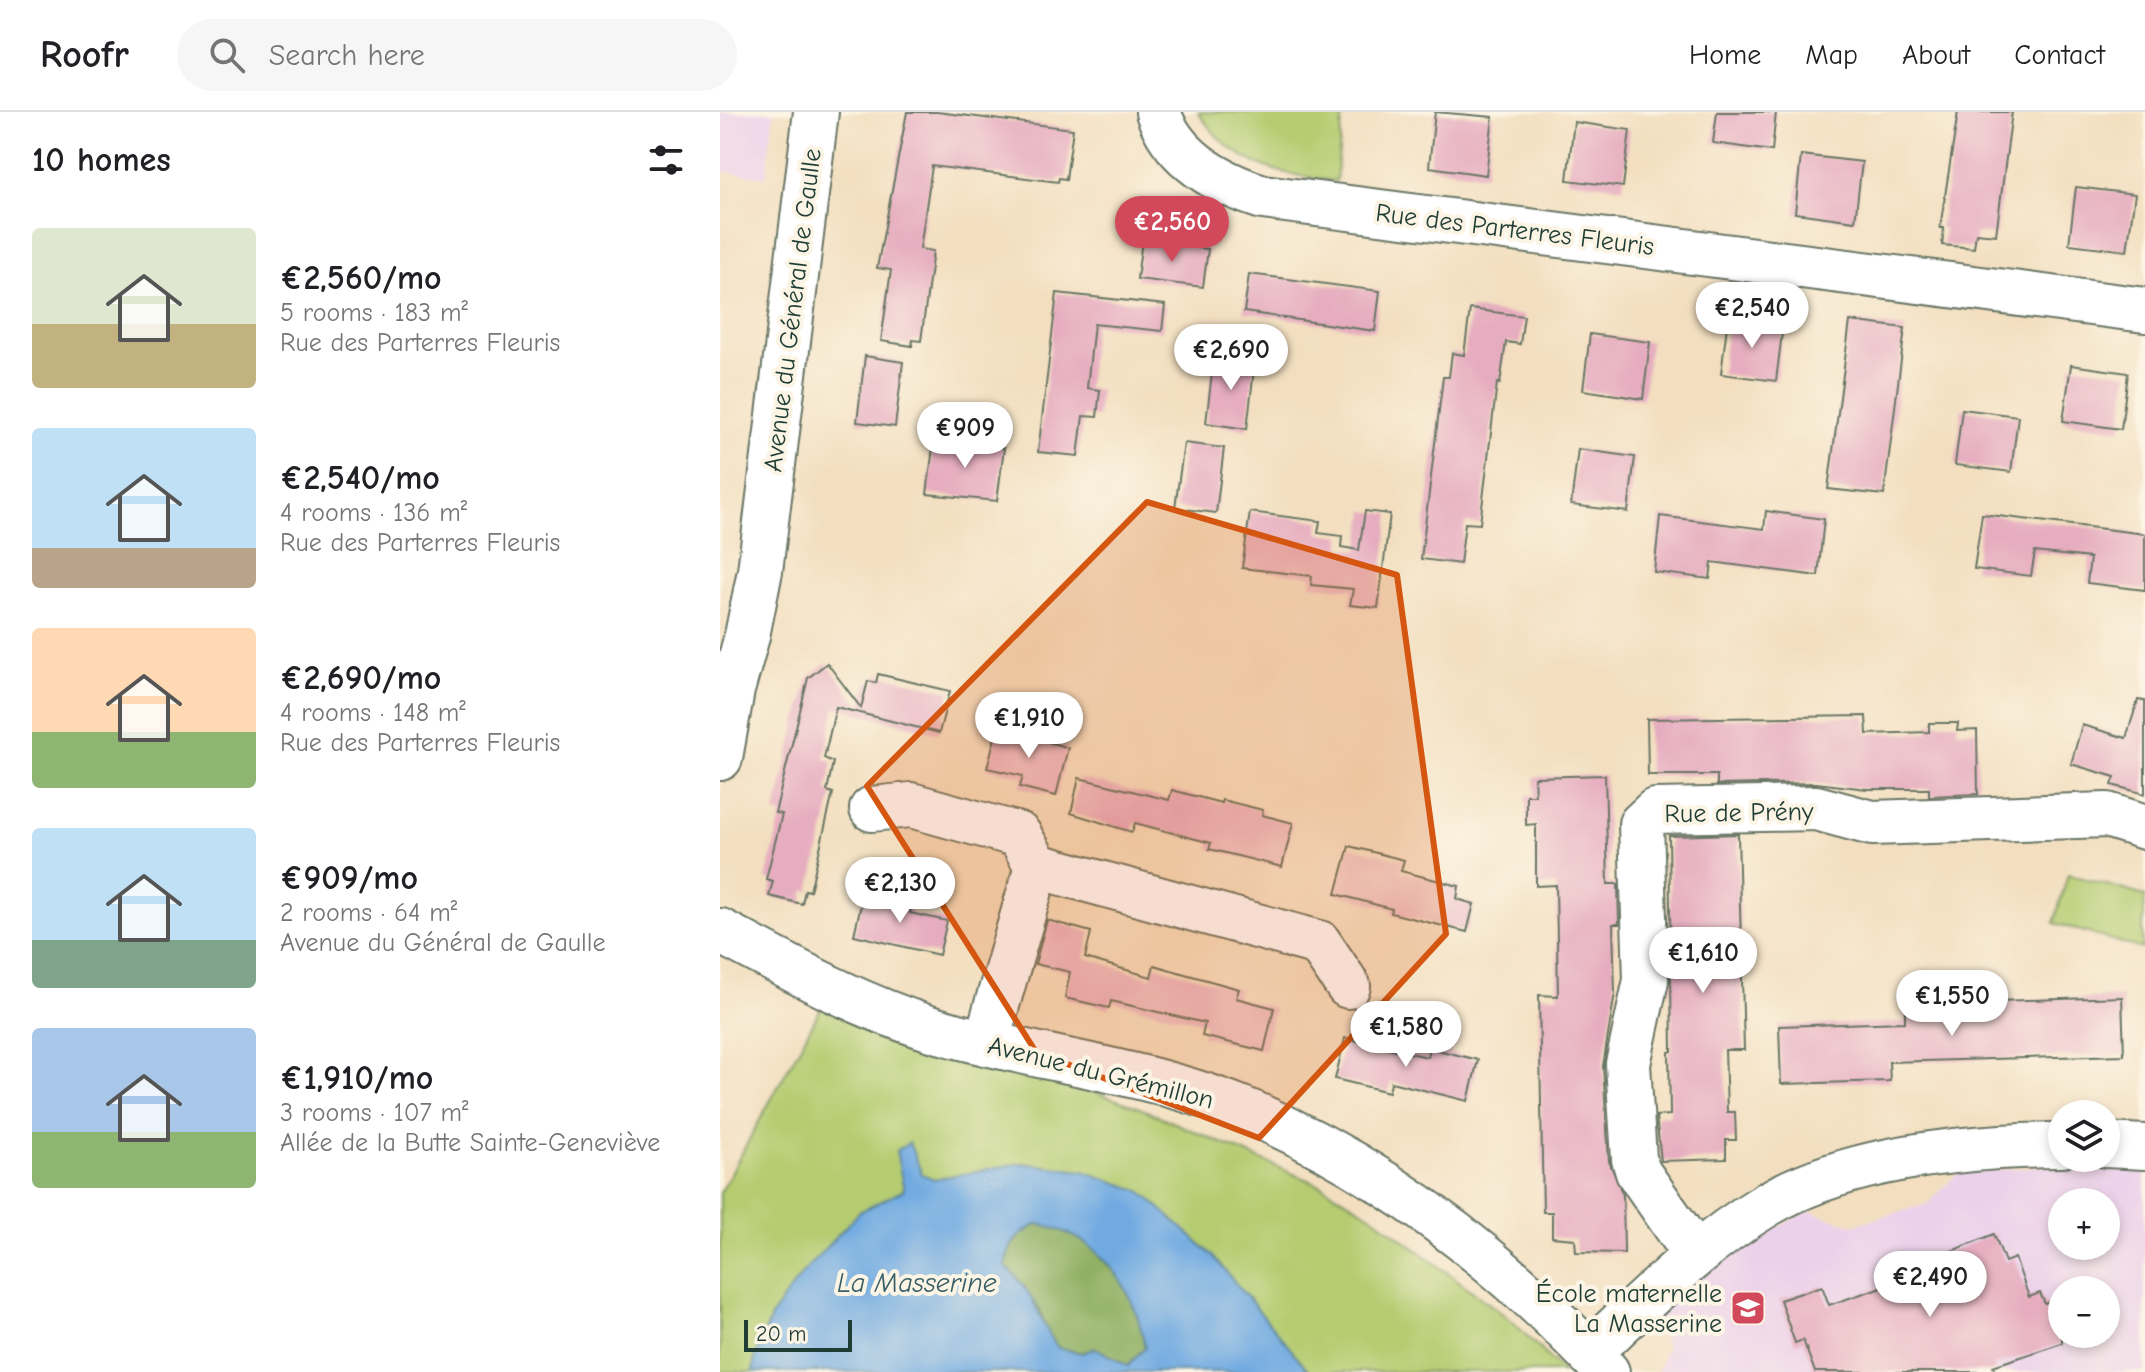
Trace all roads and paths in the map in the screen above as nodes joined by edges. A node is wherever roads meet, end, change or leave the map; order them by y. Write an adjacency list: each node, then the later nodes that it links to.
1 (816, 112): 4 (street, Avenue du Général de Gaulle)
2 (1158, 112): 3 (street, Rue des Parterres Fleuris)
3 (2145, 310)
4 (720, 758)
5 (872, 809): 7 (street)
6 (2145, 827): 14 (street, Rue de Prény)
7 (1037, 866): 9 (street); 10 (street)
8 (720, 931): 10 (street, Avenue du Grémillon)
9 (1348, 986)
10 (986, 1043): 15 (street, Avenue du Grémillon)
11 (2048, 1146): 14 (street)
12 (2120, 1146): 13 (street)
13 (2145, 1147)
14 (1695, 1254): 15 (street)
15 (1598, 1362)

